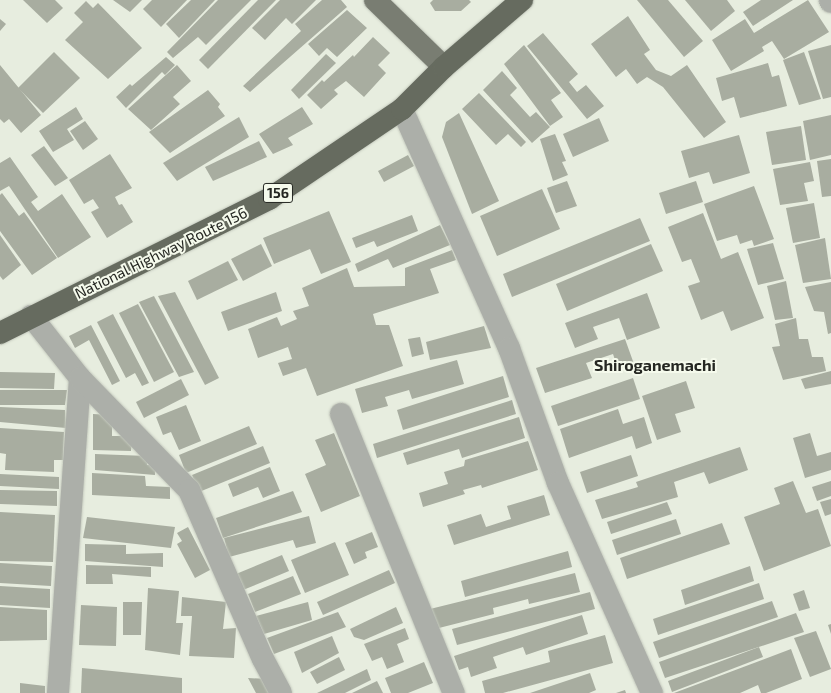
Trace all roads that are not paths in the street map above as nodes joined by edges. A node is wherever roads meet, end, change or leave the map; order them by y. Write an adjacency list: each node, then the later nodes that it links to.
1 (375, 0): 3 (main road)
2 (522, 0): 3 (highway, National Highway Route 156 / 156)
3 (444, 67): 4 (highway, National Highway Route 156 / 156)
4 (402, 109): 5 (highway, National Highway Route 156 / 156); 12 (street)
5 (31, 316): 6 (highway, National Highway Route 156 / 156); 7 (street)
6 (0, 333)
7 (80, 378): 9 (street); 10 (street)
8 (341, 414): 11 (street)
9 (58, 693)
10 (281, 693)
11 (454, 693)
12 (652, 693)

